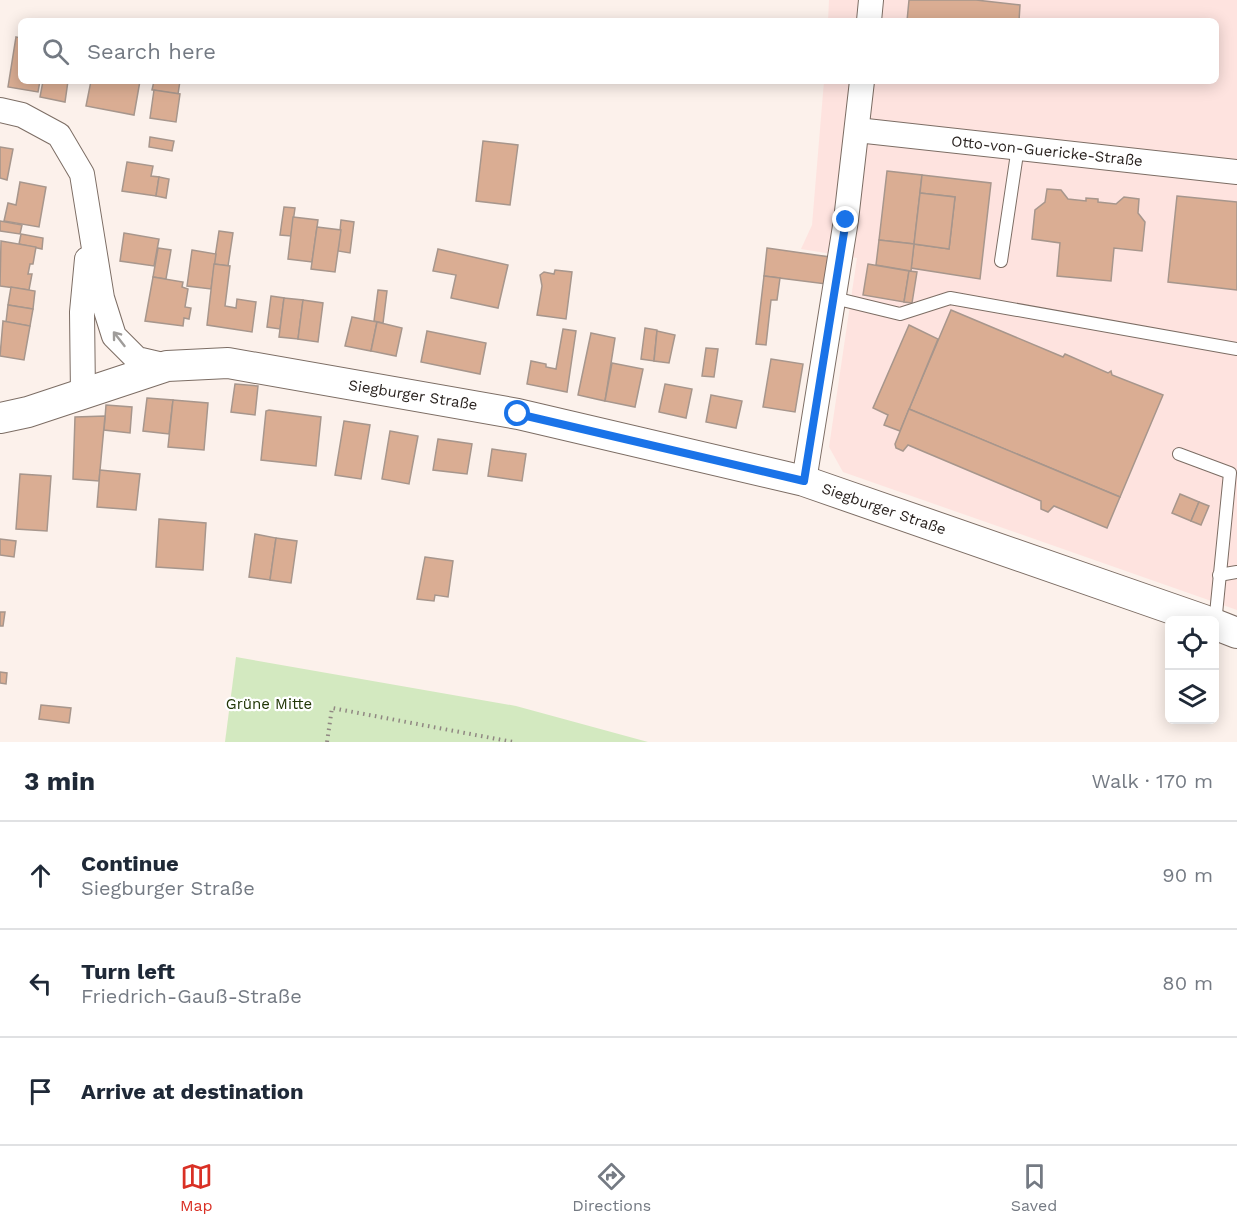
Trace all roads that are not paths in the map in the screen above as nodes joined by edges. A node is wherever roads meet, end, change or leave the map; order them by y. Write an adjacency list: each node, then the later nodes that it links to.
1 (871, 0): 2 (street)
2 (868, 18)
3 (862, 84): 5 (street)
4 (0, 110): 8 (street, Siegburger Straße)
5 (857, 130): 6 (street, Otto-von-Guericke-Straße); 10 (street)
6 (1018, 147): 7 (street, Otto-von-Guericke-Straße); 9 (lane)
7 (1237, 172)
8 (90, 227): 12 (street, Siegburger Straße, one-way to 8); 13 (street, Siegburger Straße)
9 (1001, 261)
10 (834, 298): 11 (lane); 16 (street)
11 (1237, 349)
12 (167, 366): 13 (street, Siegburger Straße); 16 (street, Siegburger Straße)
13 (83, 395): 14 (street)
14 (0, 418)
15 (1179, 454): 18 (lane)
16 (804, 481): 19 (street, Siegburger Straße)
17 (1237, 572): 18 (lane)
18 (1220, 575): 20 (lane)
19 (1192, 616)
20 (1218, 616)

